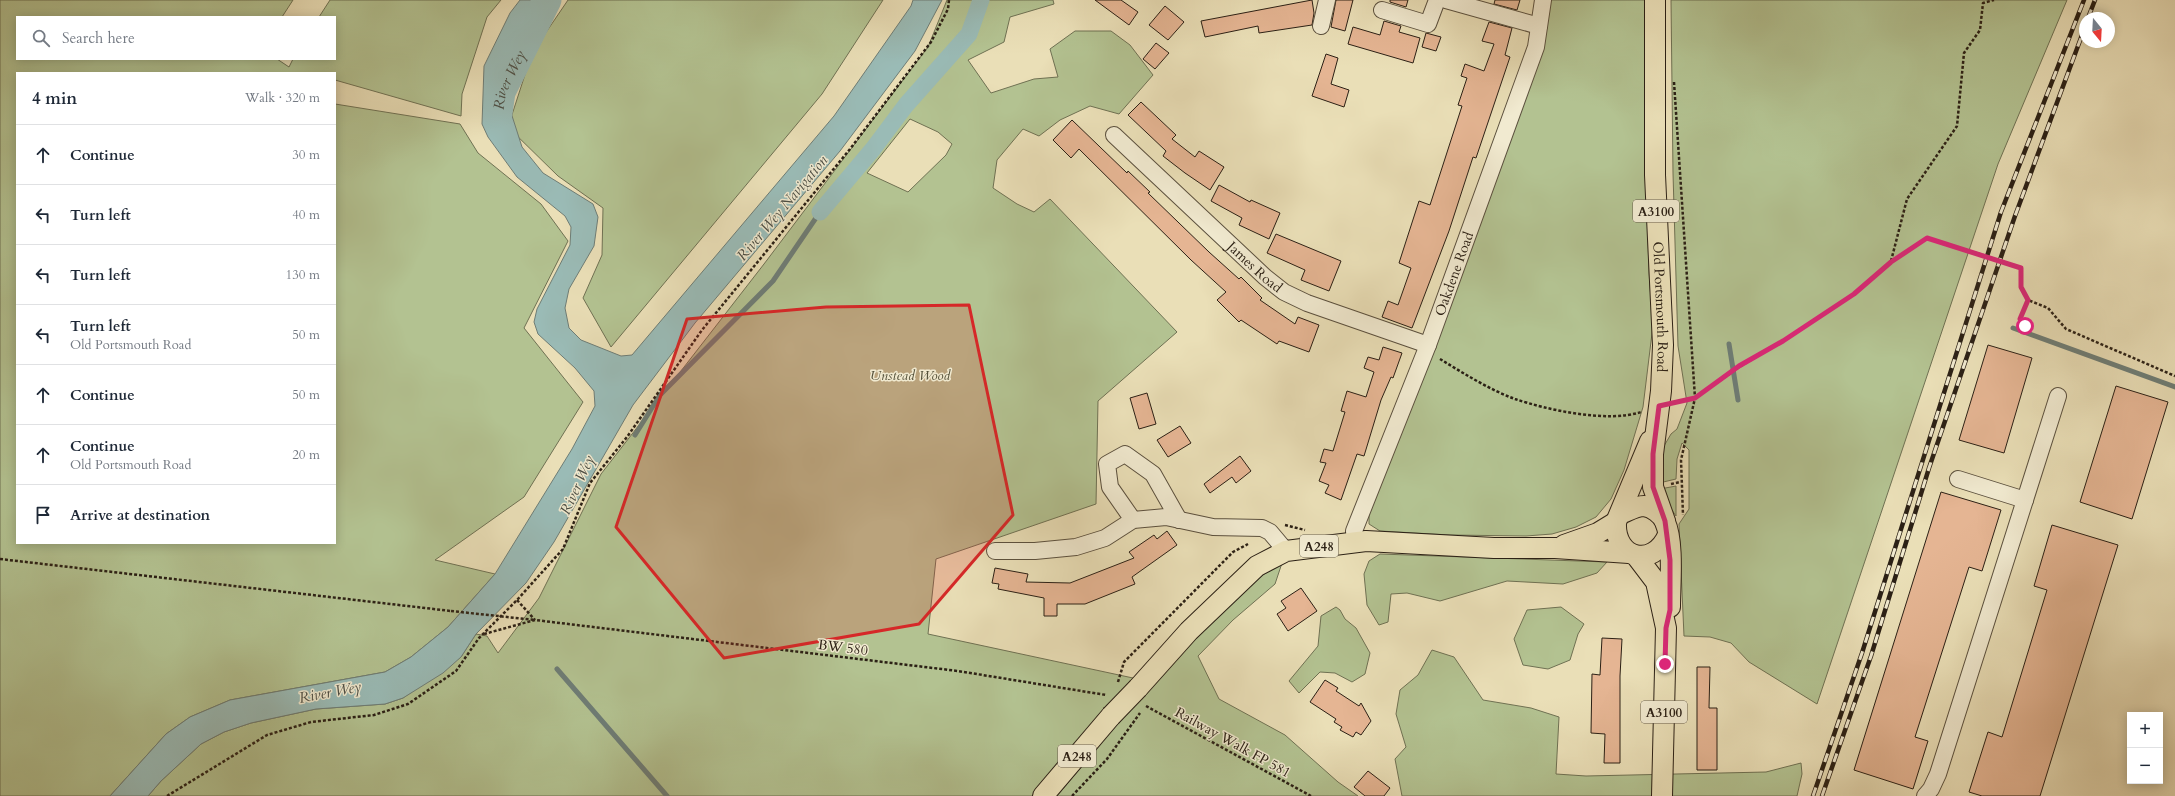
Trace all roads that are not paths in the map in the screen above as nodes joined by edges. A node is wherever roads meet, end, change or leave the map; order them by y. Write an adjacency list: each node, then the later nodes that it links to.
1 (1328, 0): 7 (street)
2 (1437, 0): 6 (street)
3 (1446, 0): 8 (street)
4 (1544, 0): 8 (street, Oakdene Road)
5 (1656, 0): 12 (main road, Old Portsmouth Road / A3100)
6 (1382, 10)
7 (1321, 26)
8 (1539, 26): 10 (street, Oakdene Road)
9 (1114, 135): 10 (street, James Road)
10 (1427, 348): 19 (street, Oakdene Road)
11 (2058, 396): 14 (street)
12 (1658, 414): 15 (main road, Old Portsmouth Road / A3100); 18 (main road, Old Portsmouth Road / A3100)
13 (1958, 479): 14 (street)
14 (2025, 500): 27 (street)
15 (1618, 518): 18 (main road); 20 (main road, A248); 23 (main road)
16 (1133, 520): 17 (street); 17 (street); 21 (street)
17 (1179, 520): 22 (street)
18 (1672, 526): 23 (main road); 24 (main road, Old Portsmouth Road)
19 (1355, 543): 20 (main road, A248); 22 (main road, A248)
20 (1555, 548): 23 (main road, A248)
21 (995, 551)
22 (1286, 551): 25 (main road, A248, bridge)
23 (1633, 555): 24 (main road, A3100)
24 (1666, 628): 26 (main road, A3100)
25 (1043, 796)
26 (1662, 796)
27 (1925, 796)

